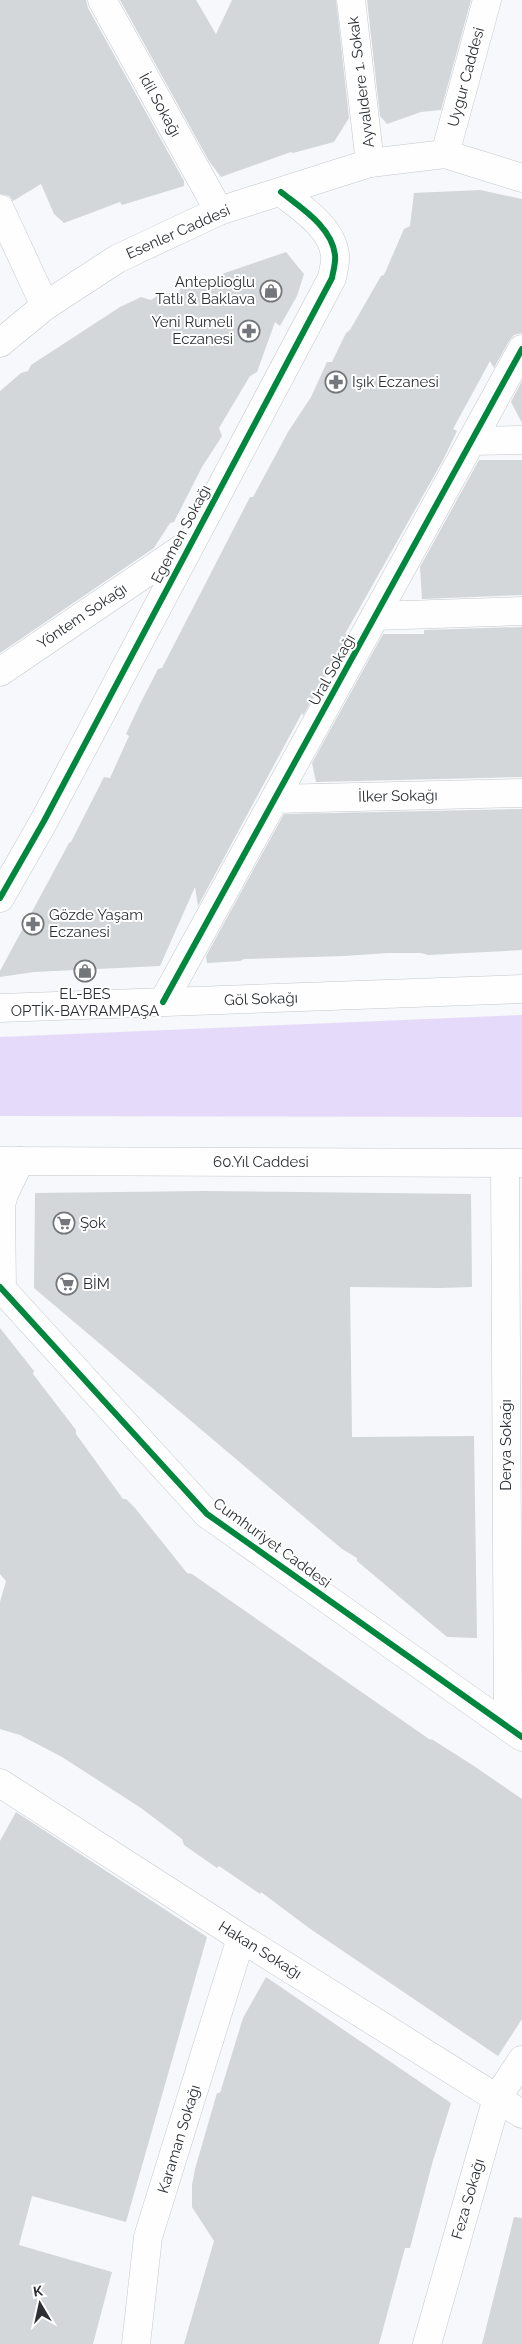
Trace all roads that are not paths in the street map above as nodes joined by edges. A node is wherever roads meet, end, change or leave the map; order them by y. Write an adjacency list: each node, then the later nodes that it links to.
1 (102, 0): 9 (street, İdil Sokağı)
2 (352, 0): 5 (street, Ayvalıdere 1. Sokak)
3 (486, 0): 4 (street, Uygur Caddesi)
4 (445, 154): 5 (street, Esenler Caddesi); 6 (street, Esenler Caddesi)
5 (370, 163): 7 (street, Esenler Caddesi)
6 (522, 178)
7 (281, 192): 9 (street, Esenler Caddesi); 15 (street, Egemen Sokağı)
8 (0, 209): 10 (street)
9 (219, 211): 10 (street, Esenler Caddesi)
10 (45, 306): 11 (street, Esenler Caddesi)
11 (0, 343)
12 (522, 348): 14 (street, Ural Sokağı)
13 (522, 440): 14 (street)
14 (473, 441): 17 (street, Ural Sokağı)
15 (190, 543): 18 (street, Yöntem Sokağı); 21 (street, Egemen Sokağı)
16 (522, 611): 17 (street)
17 (375, 616): 20 (street, Ural Sokağı)
18 (0, 672)
19 (522, 793): 20 (street, İlker Sokağı)
20 (275, 799): 23 (street, Ural Sokağı)
21 (0, 898)
22 (522, 989): 23 (street, Göl Sokağı)
23 (163, 1002): 24 (street, Göl Sokağı)
24 (0, 1008)
25 (10, 1161): 26 (street, 60.Yıl Caddesi); 27 (street)
26 (513, 1164): 28 (street, Derya Sokağı)
27 (1, 1288): 28 (street, Cumhuriyet Caddesi)
28 (515, 1732)
29 (0, 1784): 30 (street, Hakan Sokağı)
30 (241, 1938): 32 (street, Hakan Sokağı); 34 (street, Karaman Sokağı)
31 (522, 2060): 32 (street, Feza Sokağı)
32 (496, 2098): 33 (street, Hakan Sokağı); 35 (street, Feza Sokağı)
33 (522, 2114)
34 (136, 2344)
35 (426, 2344)

